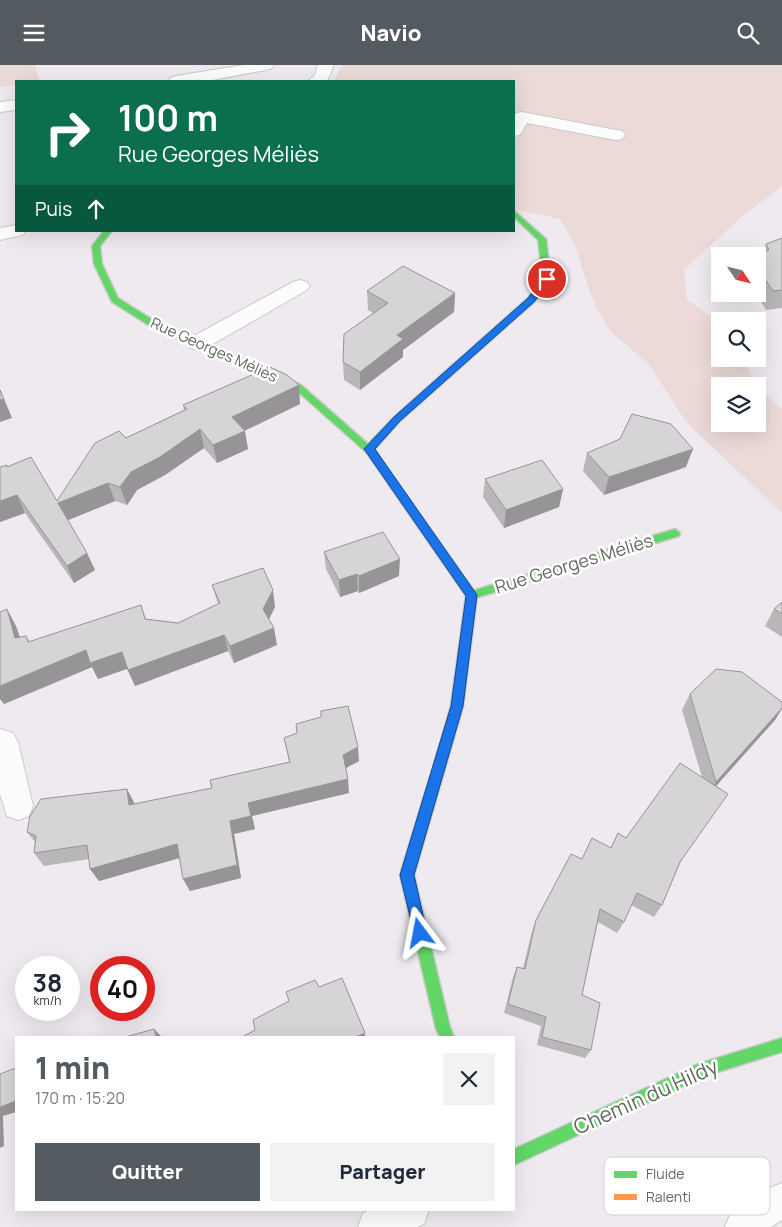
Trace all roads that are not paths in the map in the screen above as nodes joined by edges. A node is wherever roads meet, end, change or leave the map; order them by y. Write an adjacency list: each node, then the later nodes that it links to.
1 (266, 65): 3 (street)
2 (326, 65): 4 (street)
3 (183, 80)
4 (318, 80)
5 (15, 105): 6 (street)
6 (0, 107)
7 (515, 129): 8 (street)
8 (616, 135)
9 (515, 214): 15 (street)
10 (15, 231): 12 (street)
11 (103, 232): 14 (street, Rue Georges Méliès)
12 (0, 233)
13 (300, 287): 14 (street)
14 (198, 343): 15 (street, Rue Georges Méliès)
15 (369, 449): 17 (street, Rue Georges Méliès)
16 (675, 533): 17 (street, Rue Georges Méliès)
17 (472, 595): 20 (street, Rue Georges Méliès)
18 (0, 742): 19 (street)
19 (18, 806)
20 (446, 1036)
21 (782, 1045): 22 (street, Chemin du Hildy)
22 (515, 1156)
23 (782, 1200): 24 (lane)
24 (770, 1208)
25 (408, 1211): 27 (street)
26 (760, 1215): 28 (lane)
27 (377, 1227)
28 (742, 1227)

